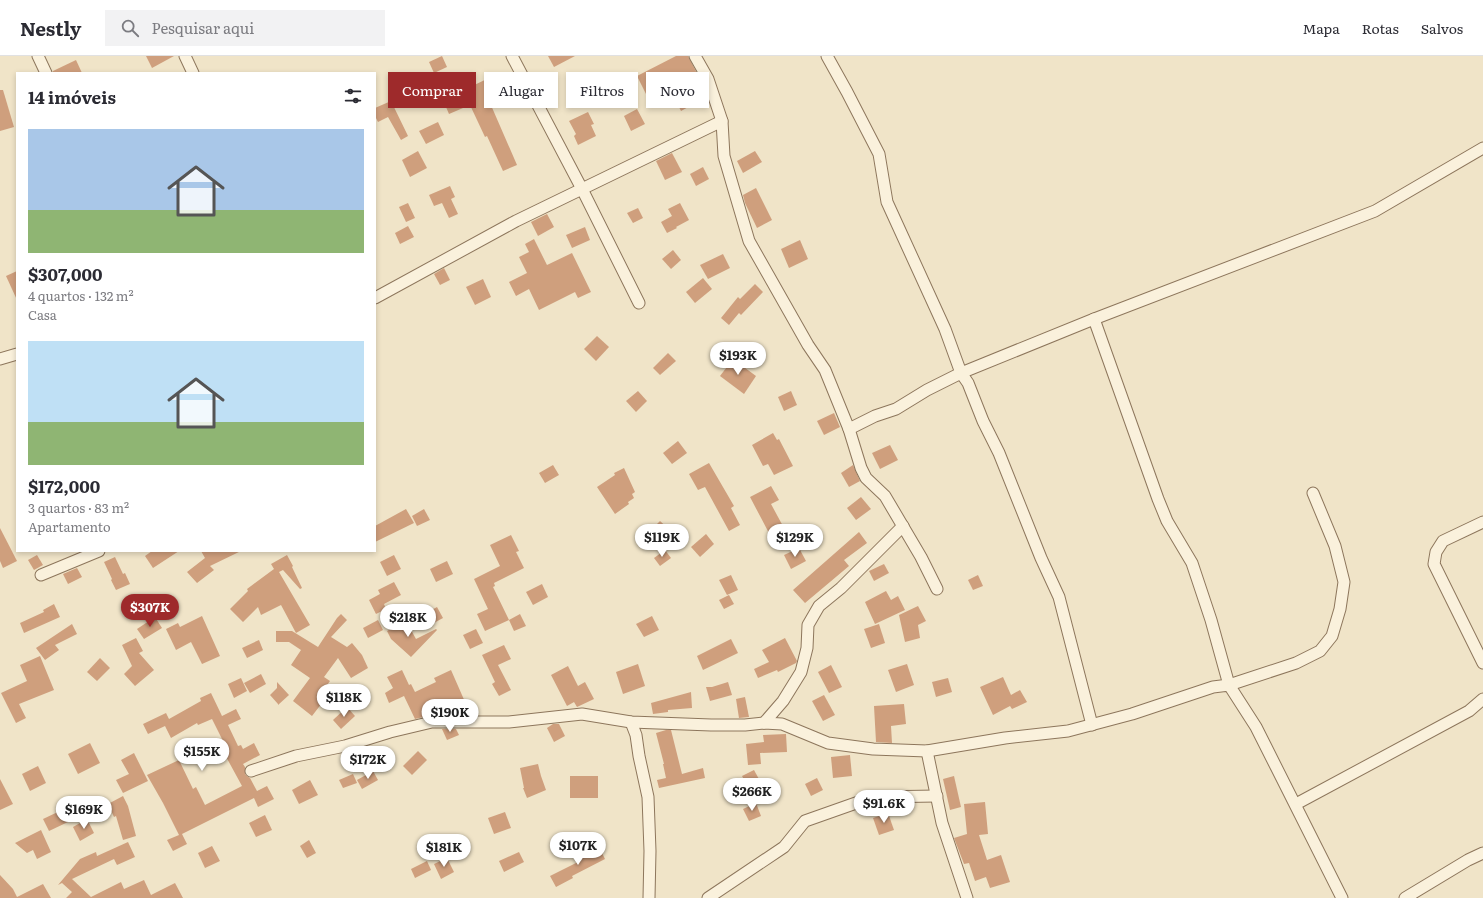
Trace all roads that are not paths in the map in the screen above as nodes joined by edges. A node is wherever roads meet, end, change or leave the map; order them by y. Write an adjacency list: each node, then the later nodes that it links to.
1 (38, 56): 6 (street)
2 (185, 56): 7 (street)
3 (512, 56): 10 (street)
4 (695, 56): 8 (street)
5 (827, 56): 16 (street)
6 (46, 72)
7 (192, 72)
8 (722, 121): 10 (street); 17 (street)
9 (1483, 148): 13 (street)
10 (582, 189): 11 (street); 12 (street)
11 (376, 297)
12 (639, 303)
13 (1094, 319): 16 (street); 25 (street)
14 (16, 354): 15 (street)
15 (0, 359)
16 (961, 373): 17 (street); 29 (street)
17 (849, 429): 20 (street)
18 (1313, 493): 25 (street)
19 (1483, 522): 24 (street)
20 (903, 526): 23 (street); 28 (street)
21 (97, 552): 22 (street)
22 (41, 575)
23 (937, 589)
24 (1483, 663)
25 (1229, 685): 29 (street); 33 (street)
26 (1483, 699): 33 (street)
27 (631, 722): 28 (street); 31 (street); 35 (street)
28 (764, 723): 30 (street)
29 (1092, 725): 30 (street)
30 (927, 751): 32 (street)
31 (251, 771)
32 (937, 796): 36 (street); 37 (street)
33 (1296, 804): 38 (street)
34 (1483, 853): 39 (street)
35 (651, 896)
36 (708, 898)
37 (967, 898)
38 (1342, 898)
39 (1405, 898)

